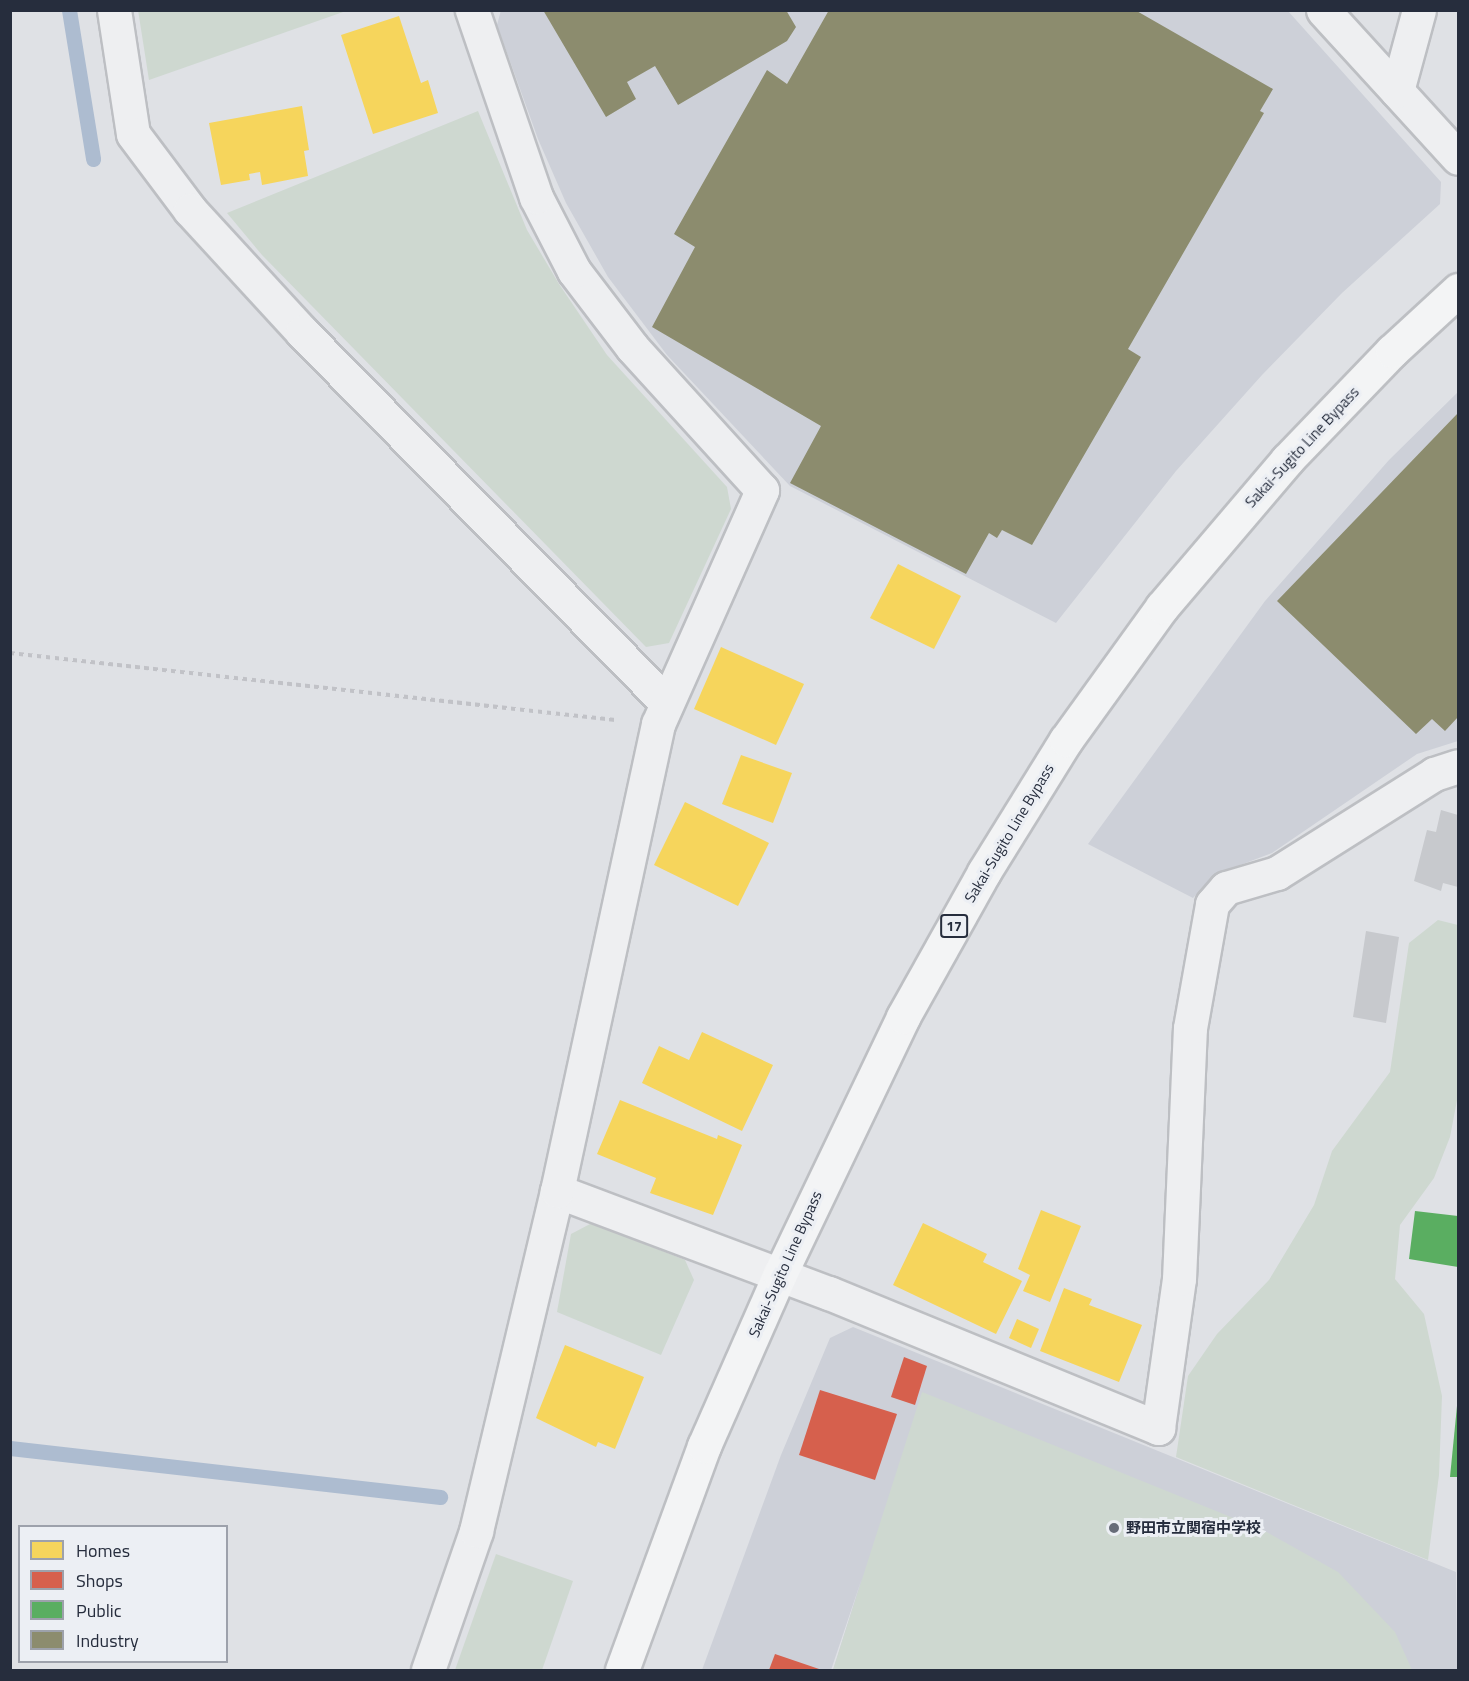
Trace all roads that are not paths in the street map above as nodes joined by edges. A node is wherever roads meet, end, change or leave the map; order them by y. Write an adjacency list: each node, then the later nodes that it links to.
1 (114, 10): 8 (street)
2 (472, 10): 8 (street)
3 (1323, 10): 5 (street)
4 (1419, 10): 5 (street)
5 (1397, 91): 6 (street)
6 (1458, 159)
7 (1458, 290): 11 (main road, Sakai-Sugito Line Bypass / 17)
8 (662, 713): 10 (street)
9 (1458, 766): 11 (street)
10 (557, 1191): 11 (street); 12 (street)
11 (780, 1274): 13 (main road, Sakai-Sugito Line Bypass / 17)
12 (428, 1671)
13 (622, 1671)

